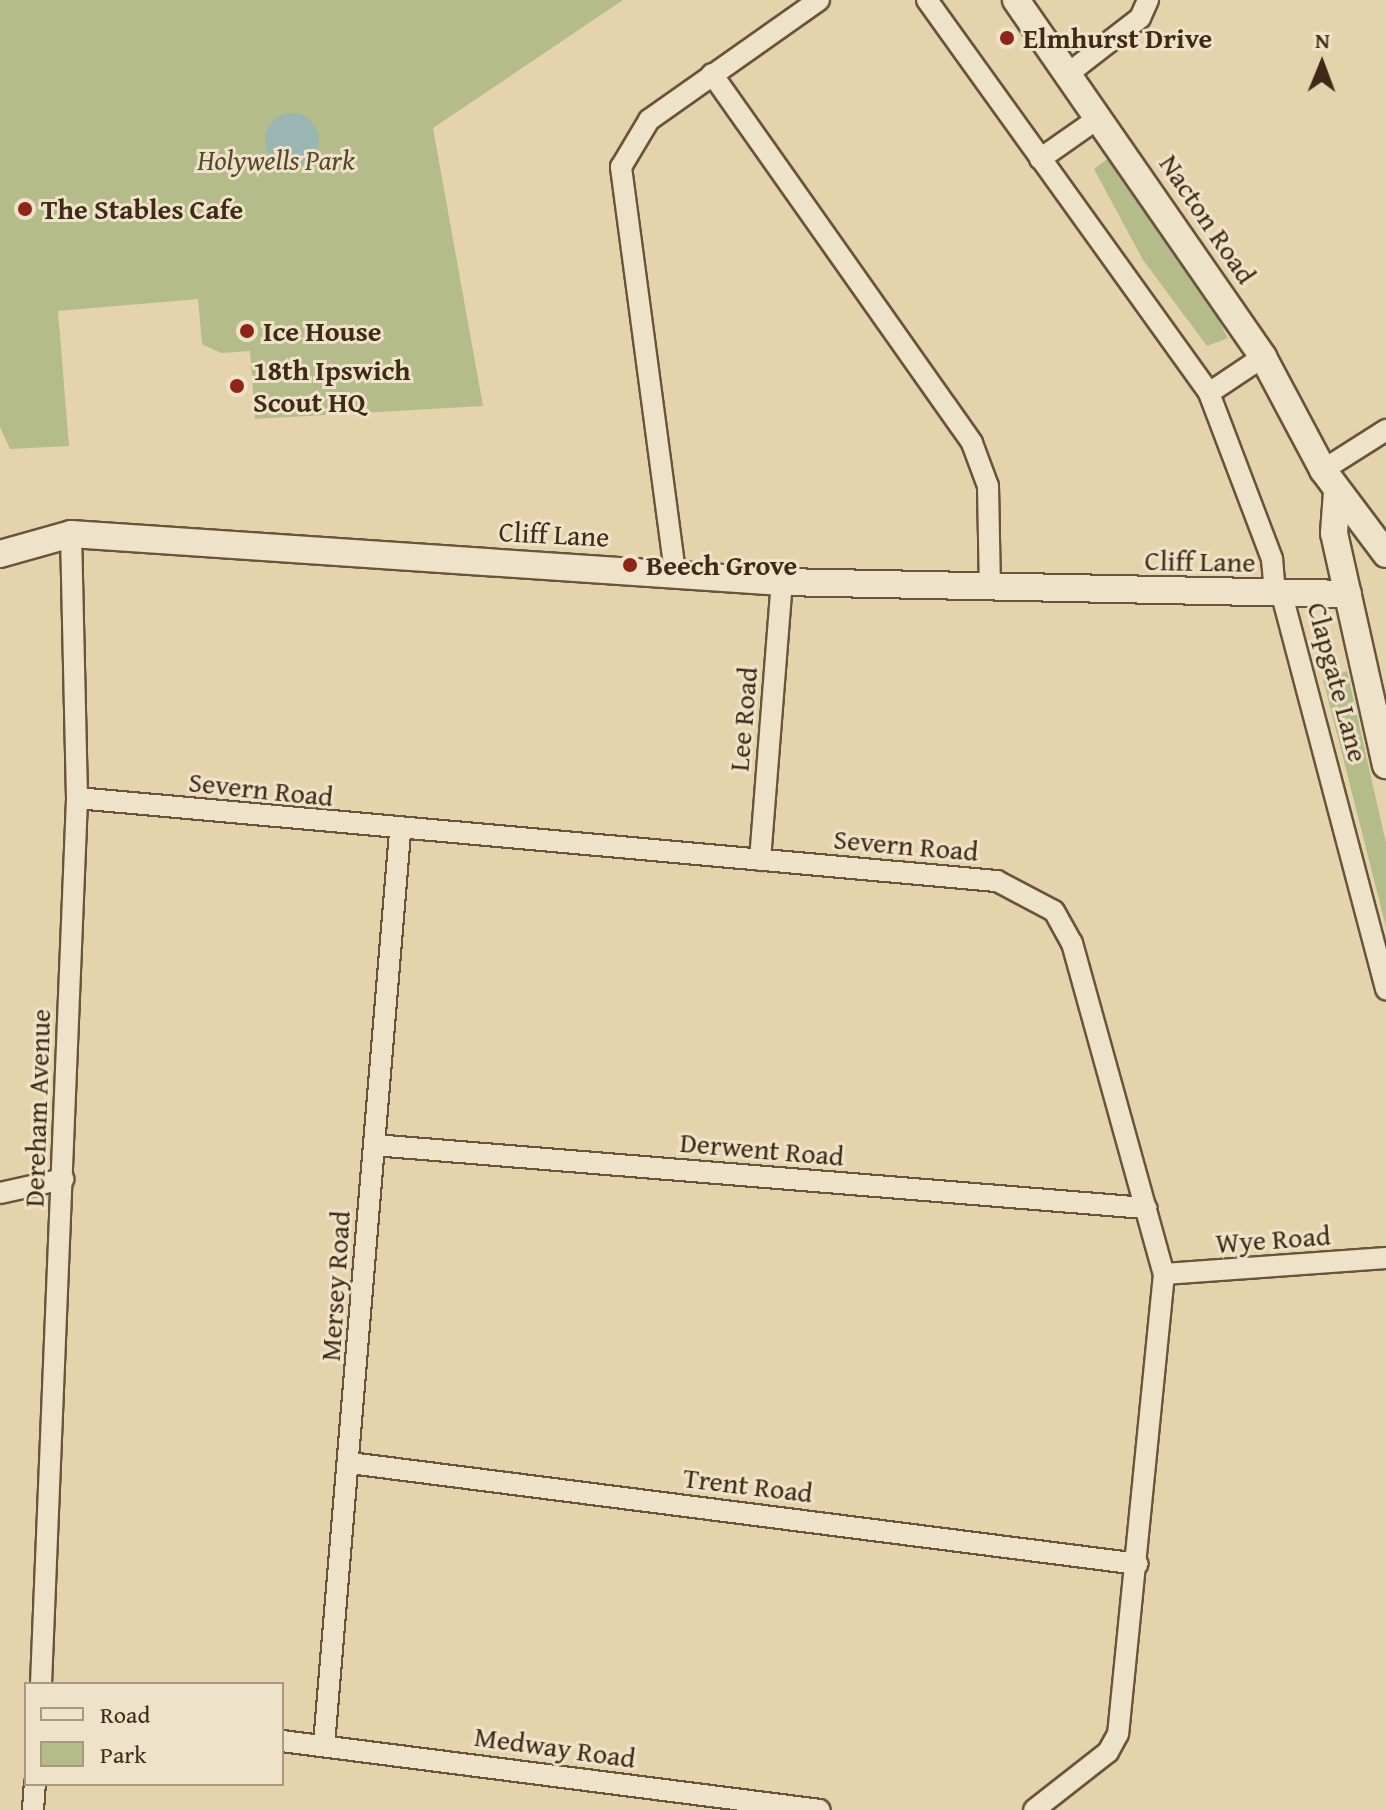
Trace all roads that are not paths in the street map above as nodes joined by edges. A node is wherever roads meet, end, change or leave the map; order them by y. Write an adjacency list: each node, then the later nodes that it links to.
1 (819, 0): 6 (street)
2 (927, 0): 8 (street)
3 (1016, 0): 5 (street, Nacton Road)
4 (1148, 0): 5 (street)
5 (1069, 73): 7 (street, Nacton Road)
6 (712, 74): 16 (street); 18 (street)
7 (1100, 117): 8 (street); 9 (street, Nacton Road)
8 (1040, 159): 10 (street)
9 (1263, 357): 10 (street); 12 (street, Nacton Road)
10 (1209, 393): 20 (street)
11 (1386, 430): 12 (street)
12 (1330, 481): 15 (street, Nacton Road); 19 (street, Clapgate Lane)
13 (71, 534): 14 (street, Cliff Lane); 16 (street, Cliff Lane); 22 (street, Dereham Avenue)
14 (0, 554)
15 (1386, 554)
16 (675, 572): 17 (street, Cliff Lane)
17 (782, 582): 18 (street, Cliff Lane); 24 (street, Lee Road)
18 (990, 588): 20 (street, Cliff Lane)
19 (1348, 594): 20 (street, Cliff Lane); 21 (street, Clapgate Lane)
20 (1278, 595): 25 (street, Clapgate Lane)
21 (1386, 765)
22 (77, 798): 23 (street, Severn Road); 27 (street, Dereham Avenue)
23 (400, 832): 24 (street, Severn Road); 26 (street, Mersey Road)
24 (760, 860): 29 (street, Severn Road)
25 (1384, 978)
26 (374, 1145): 29 (street, Derwent Road); 32 (street, Mersey Road)
27 (63, 1179): 28 (street); 34 (street, Dereham Avenue)
28 (0, 1193)
29 (1146, 1208): 31 (street, Severn Road)
30 (1386, 1258): 31 (street, Wye Road)
31 (1164, 1274): 33 (street, Severn Road)
32 (350, 1463): 33 (street, Trent Road); 36 (street, Mersey Road)
33 (1138, 1564): 40 (street)
34 (41, 1682)
35 (284, 1741): 36 (street, Medway Road)
36 (324, 1745): 39 (street, Medway Road)
37 (35, 1786): 38 (street)
38 (33, 1810)
39 (820, 1810)
40 (1034, 1810)

